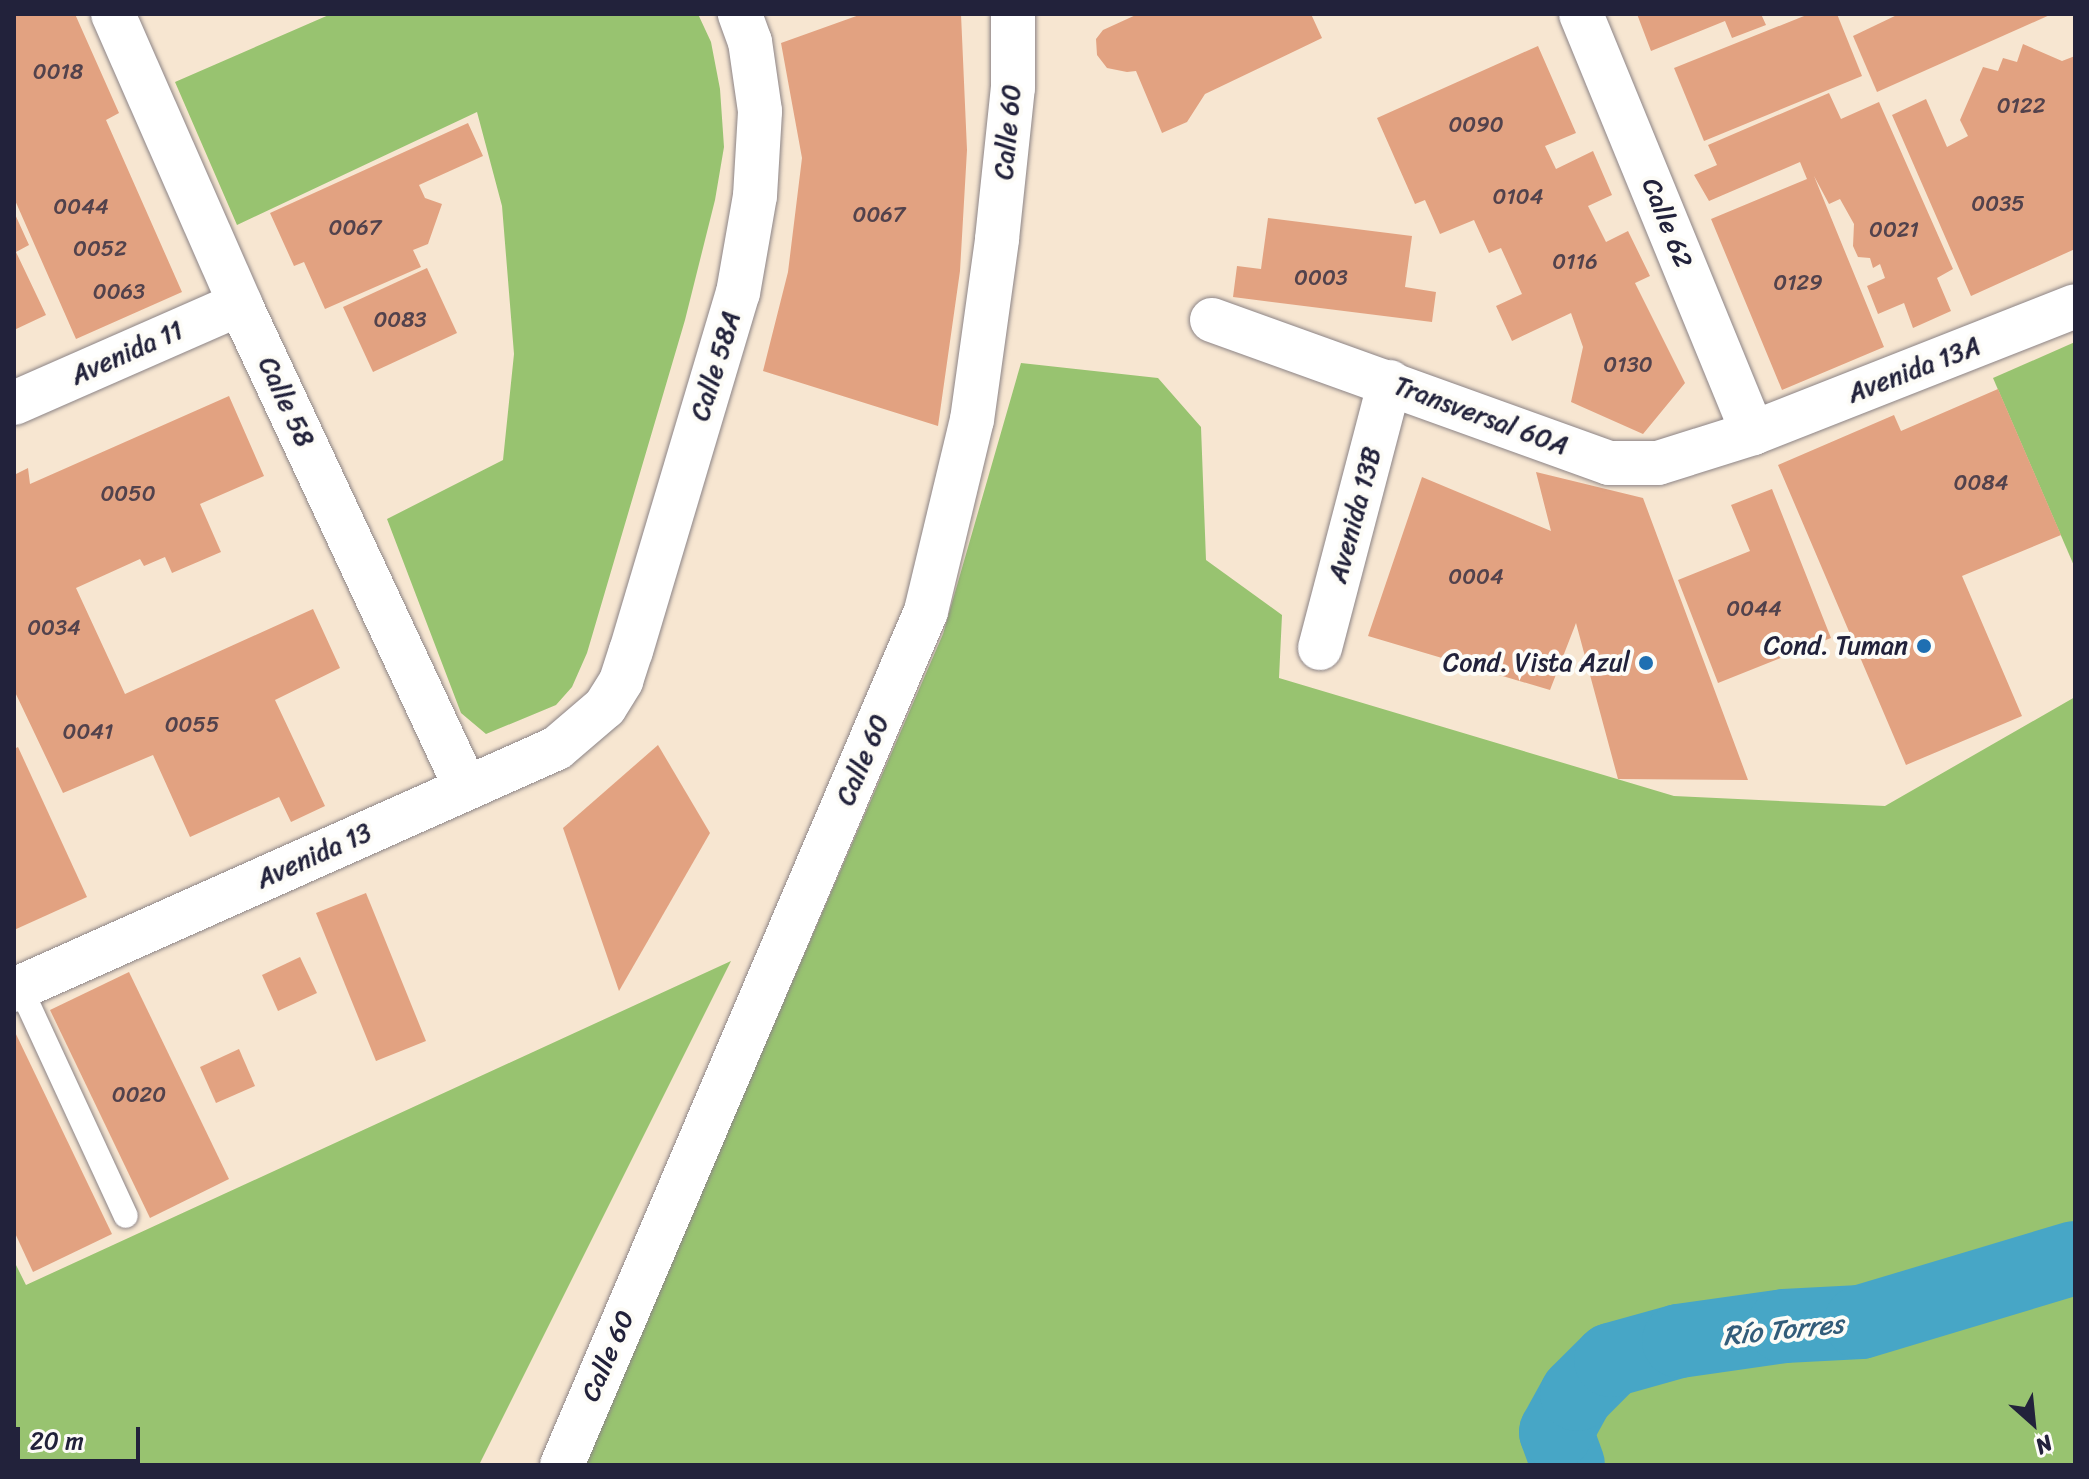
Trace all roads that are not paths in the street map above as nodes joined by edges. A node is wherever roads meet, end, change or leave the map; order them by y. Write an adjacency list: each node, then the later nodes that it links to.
1 (113, 14): 5 (street, Calle 58)
2 (740, 14): 12 (street, Calle 58A)
3 (1013, 14): 16 (street, Calle 60)
4 (1581, 14): 10 (street, Calle 62)
5 (240, 304): 9 (street, Avenida 11); 13 (street, Calle 58)
6 (2075, 306): 10 (street, Avenida 13A)
7 (1212, 320): 8 (street, Transversal 60A)
8 (1390, 382): 10 (street, Transversal 60A); 11 (street, Avenida 13B)
9 (14, 403)
10 (1753, 433)
11 (1320, 648)
12 (605, 707): 13 (street, Avenida 13)
13 (466, 788): 14 (street, Avenida 13)
14 (17, 988): 15 (lane)
15 (126, 1216)
16 (562, 1465)

